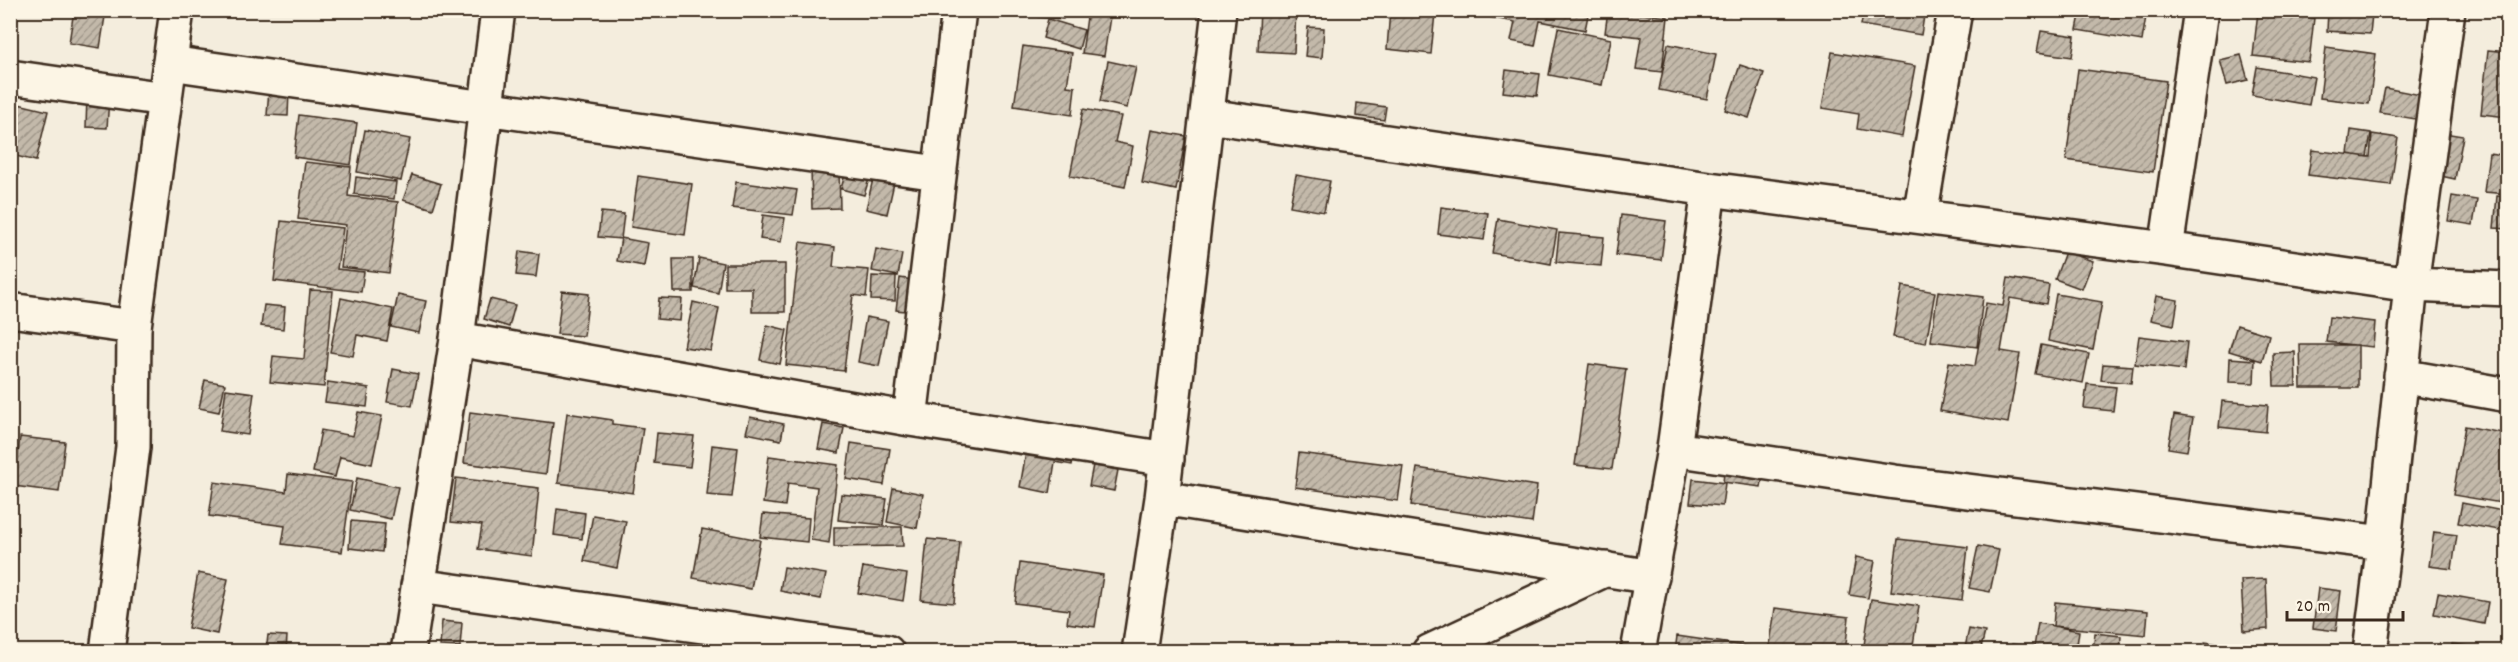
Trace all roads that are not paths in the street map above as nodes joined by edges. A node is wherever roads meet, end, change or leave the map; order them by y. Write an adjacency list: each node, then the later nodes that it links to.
1 (177, 10): 8 (street)
2 (498, 10): 11 (street)
3 (959, 10): 13 (street)
4 (1219, 10): 12 (street)
5 (1955, 10): 15 (street)
6 (2201, 10): 16 (street)
7 (2448, 10): 17 (street)
8 (170, 63): 10 (street); 11 (street)
9 (10, 77): 10 (street)
10 (165, 99): 20 (street)
11 (487, 106): 13 (street); 21 (street)
12 (1208, 116): 14 (street); 26 (street)
13 (938, 173): 24 (street)
14 (1709, 189): 15 (street); 25 (street)
15 (1920, 216): 16 (street)
16 (2166, 249): 17 (street)
17 (2411, 285): 18 (street); 22 (street)
18 (2508, 289)
19 (10, 310): 20 (street)
20 (134, 327): 32 (street)
21 (457, 339): 24 (street); 31 (street)
22 (2401, 376): 23 (street); 28 (street)
23 (2508, 395)
24 (910, 419): 26 (street)
25 (1674, 449): 28 (street); 30 (street)
26 (1167, 459): 27 (street)
27 (1162, 498): 29 (street); 35 (street)
28 (2384, 543): 38 (street)
29 (1605, 569): 30 (street); 36 (street)
30 (1652, 577): 37 (street)
31 (418, 586): 33 (street); 34 (street)
32 (107, 651)
33 (408, 651)
34 (887, 651)
35 (1139, 651)
36 (1429, 651)
37 (1638, 651)
38 (2370, 651)

